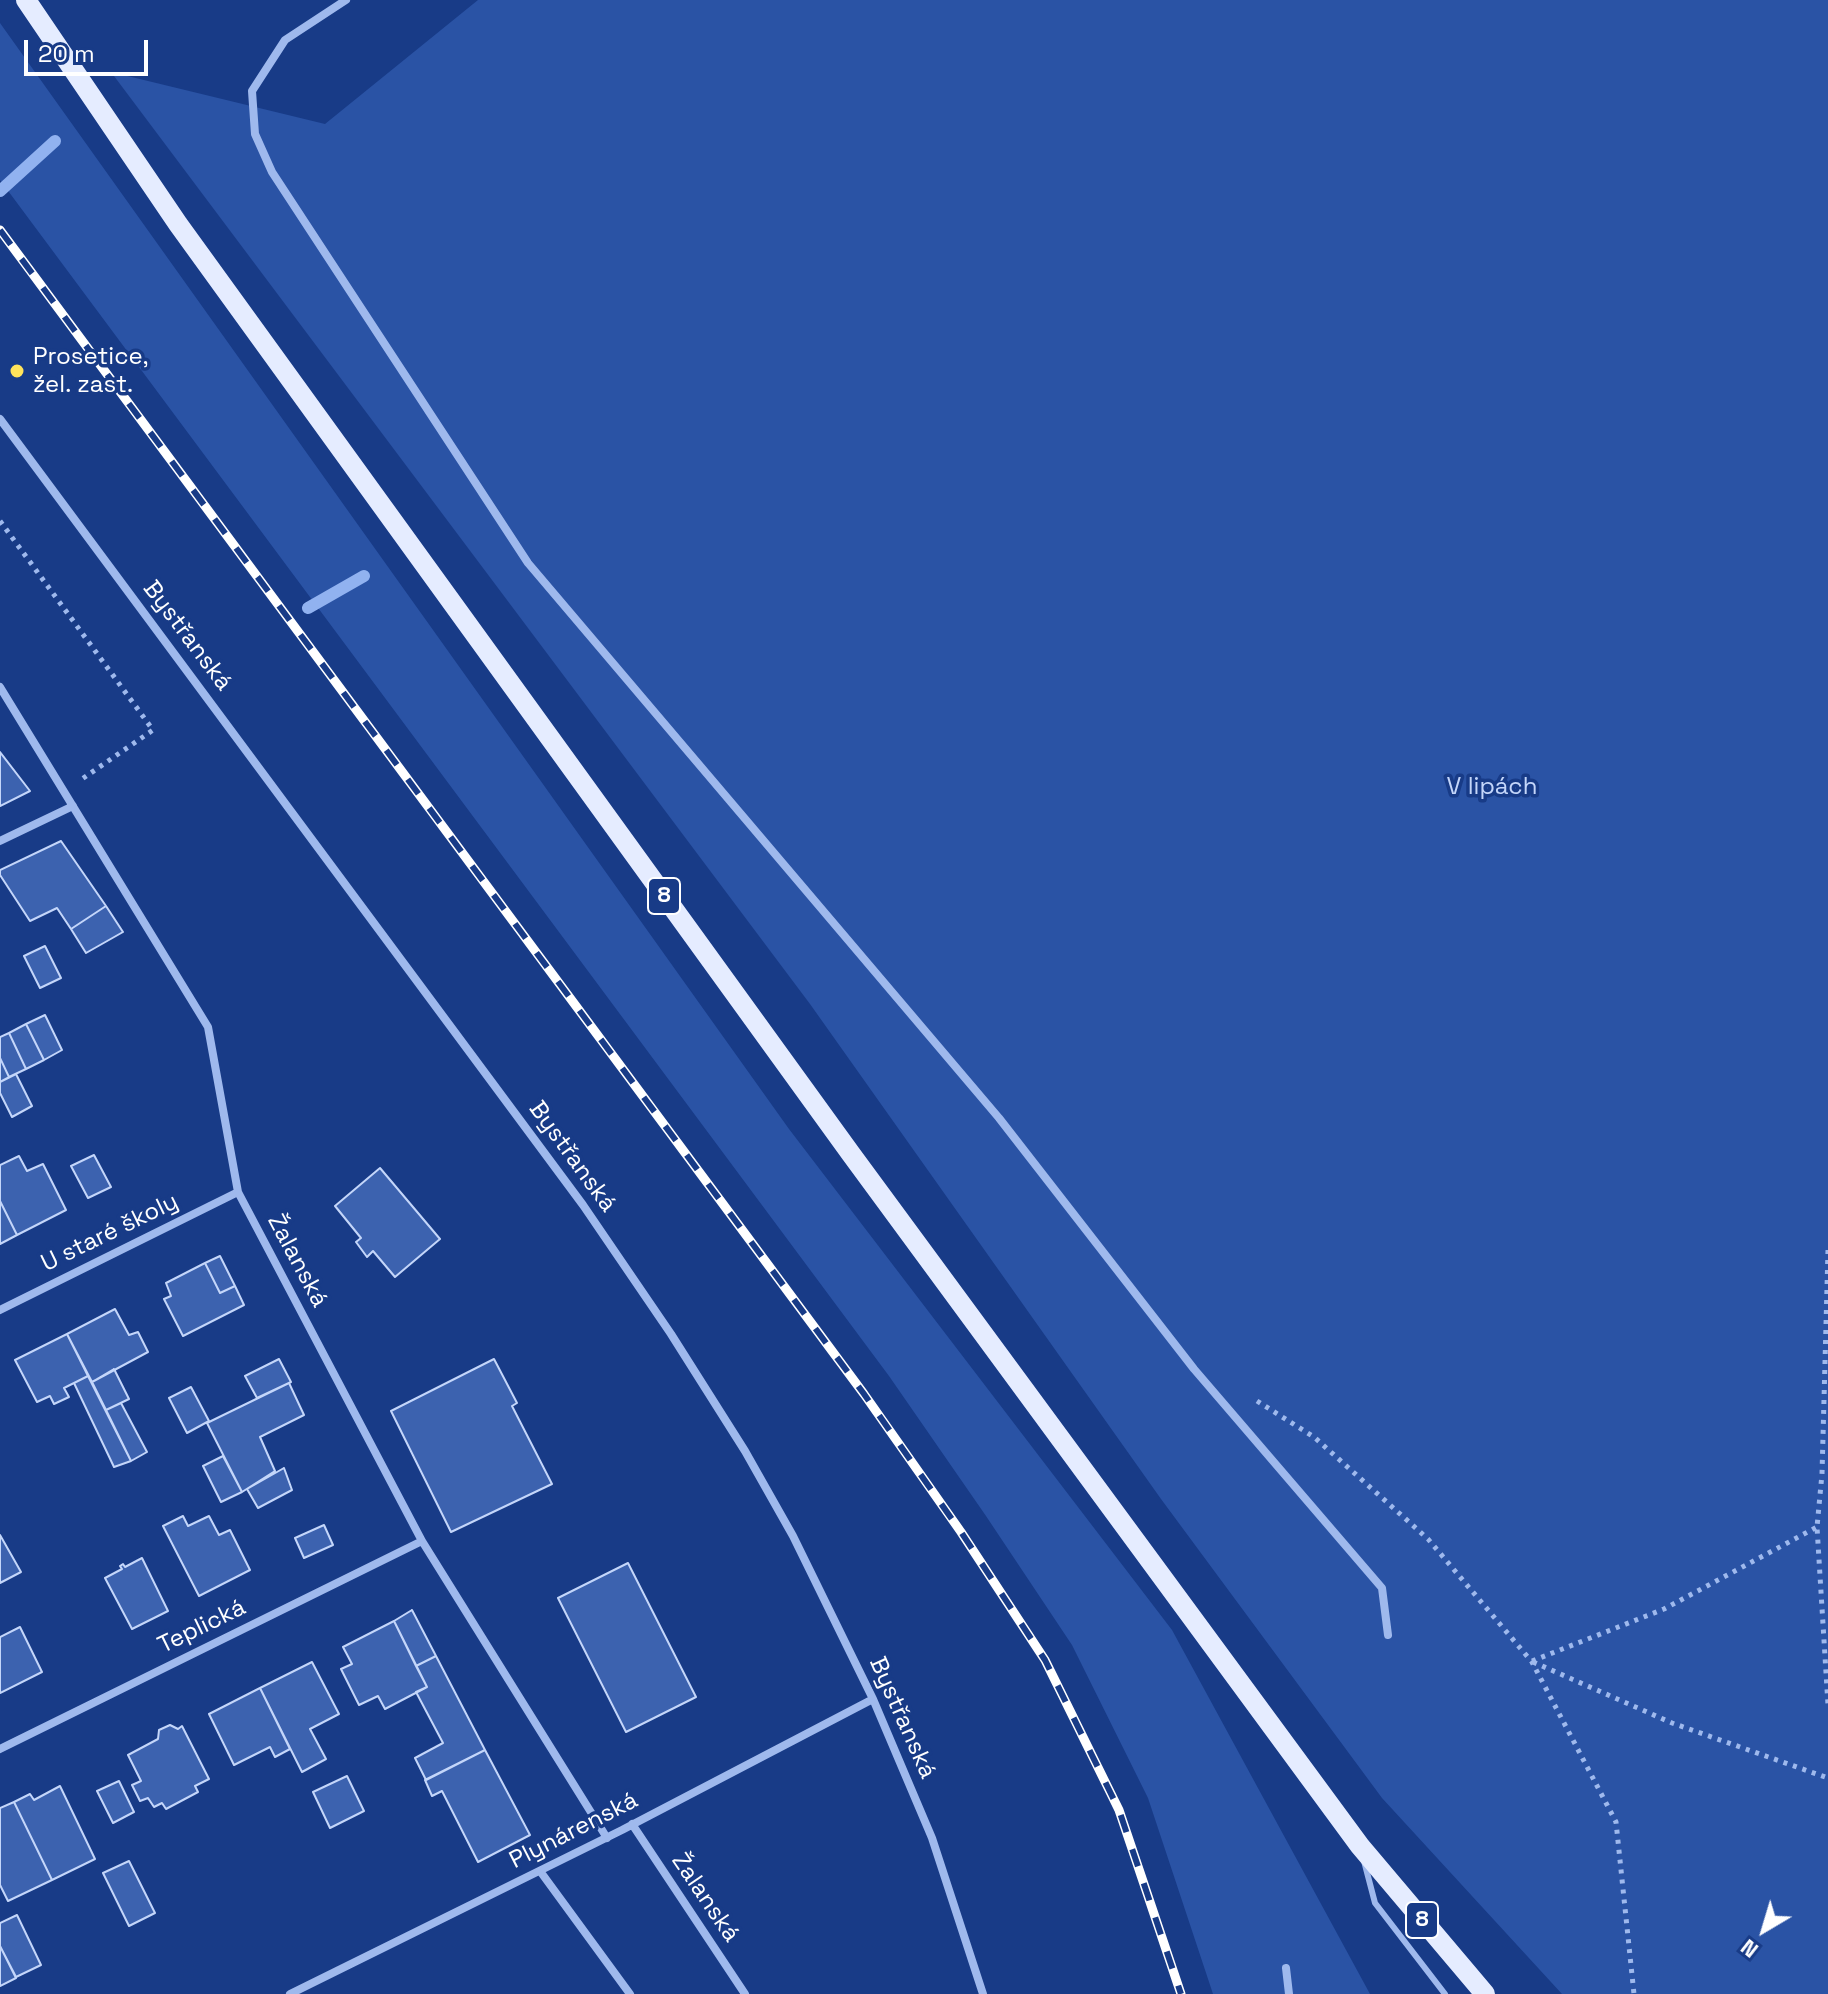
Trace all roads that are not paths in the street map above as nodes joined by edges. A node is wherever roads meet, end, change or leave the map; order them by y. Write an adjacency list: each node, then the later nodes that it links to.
1 (26, 0): 15 (main road, 8)
2 (346, 0): 10 (street)
3 (0, 419): 11 (street, Bystřanská)
4 (0, 687): 5 (street, Žalanská)
5 (73, 806): 6 (street); 7 (street, Žalanská)
6 (0, 841)
7 (238, 1192): 8 (street, U staré školy); 9 (street, Žalanská)
8 (0, 1310)
9 (422, 1541): 12 (street, Teplická); 14 (street, Žalanská)
10 (1388, 1635)
11 (873, 1699): 13 (street, Plynárenská); 21 (street, Bystřanská)
12 (0, 1749)
13 (632, 1824): 14 (street, Plynárenská); 20 (street, Žalanská)
14 (607, 1838): 16 (street, Plynárenská)
15 (1360, 1846): 23 (lane); 24 (main road, 8)
16 (540, 1871): 18 (street, Plynárenská); 19 (street)
17 (1286, 1968): 22 (street)
18 (290, 1994)
19 (630, 1994)
20 (745, 1994)
21 (983, 1994)
22 (1289, 1994)
23 (1445, 1994)
24 (1485, 1994)

